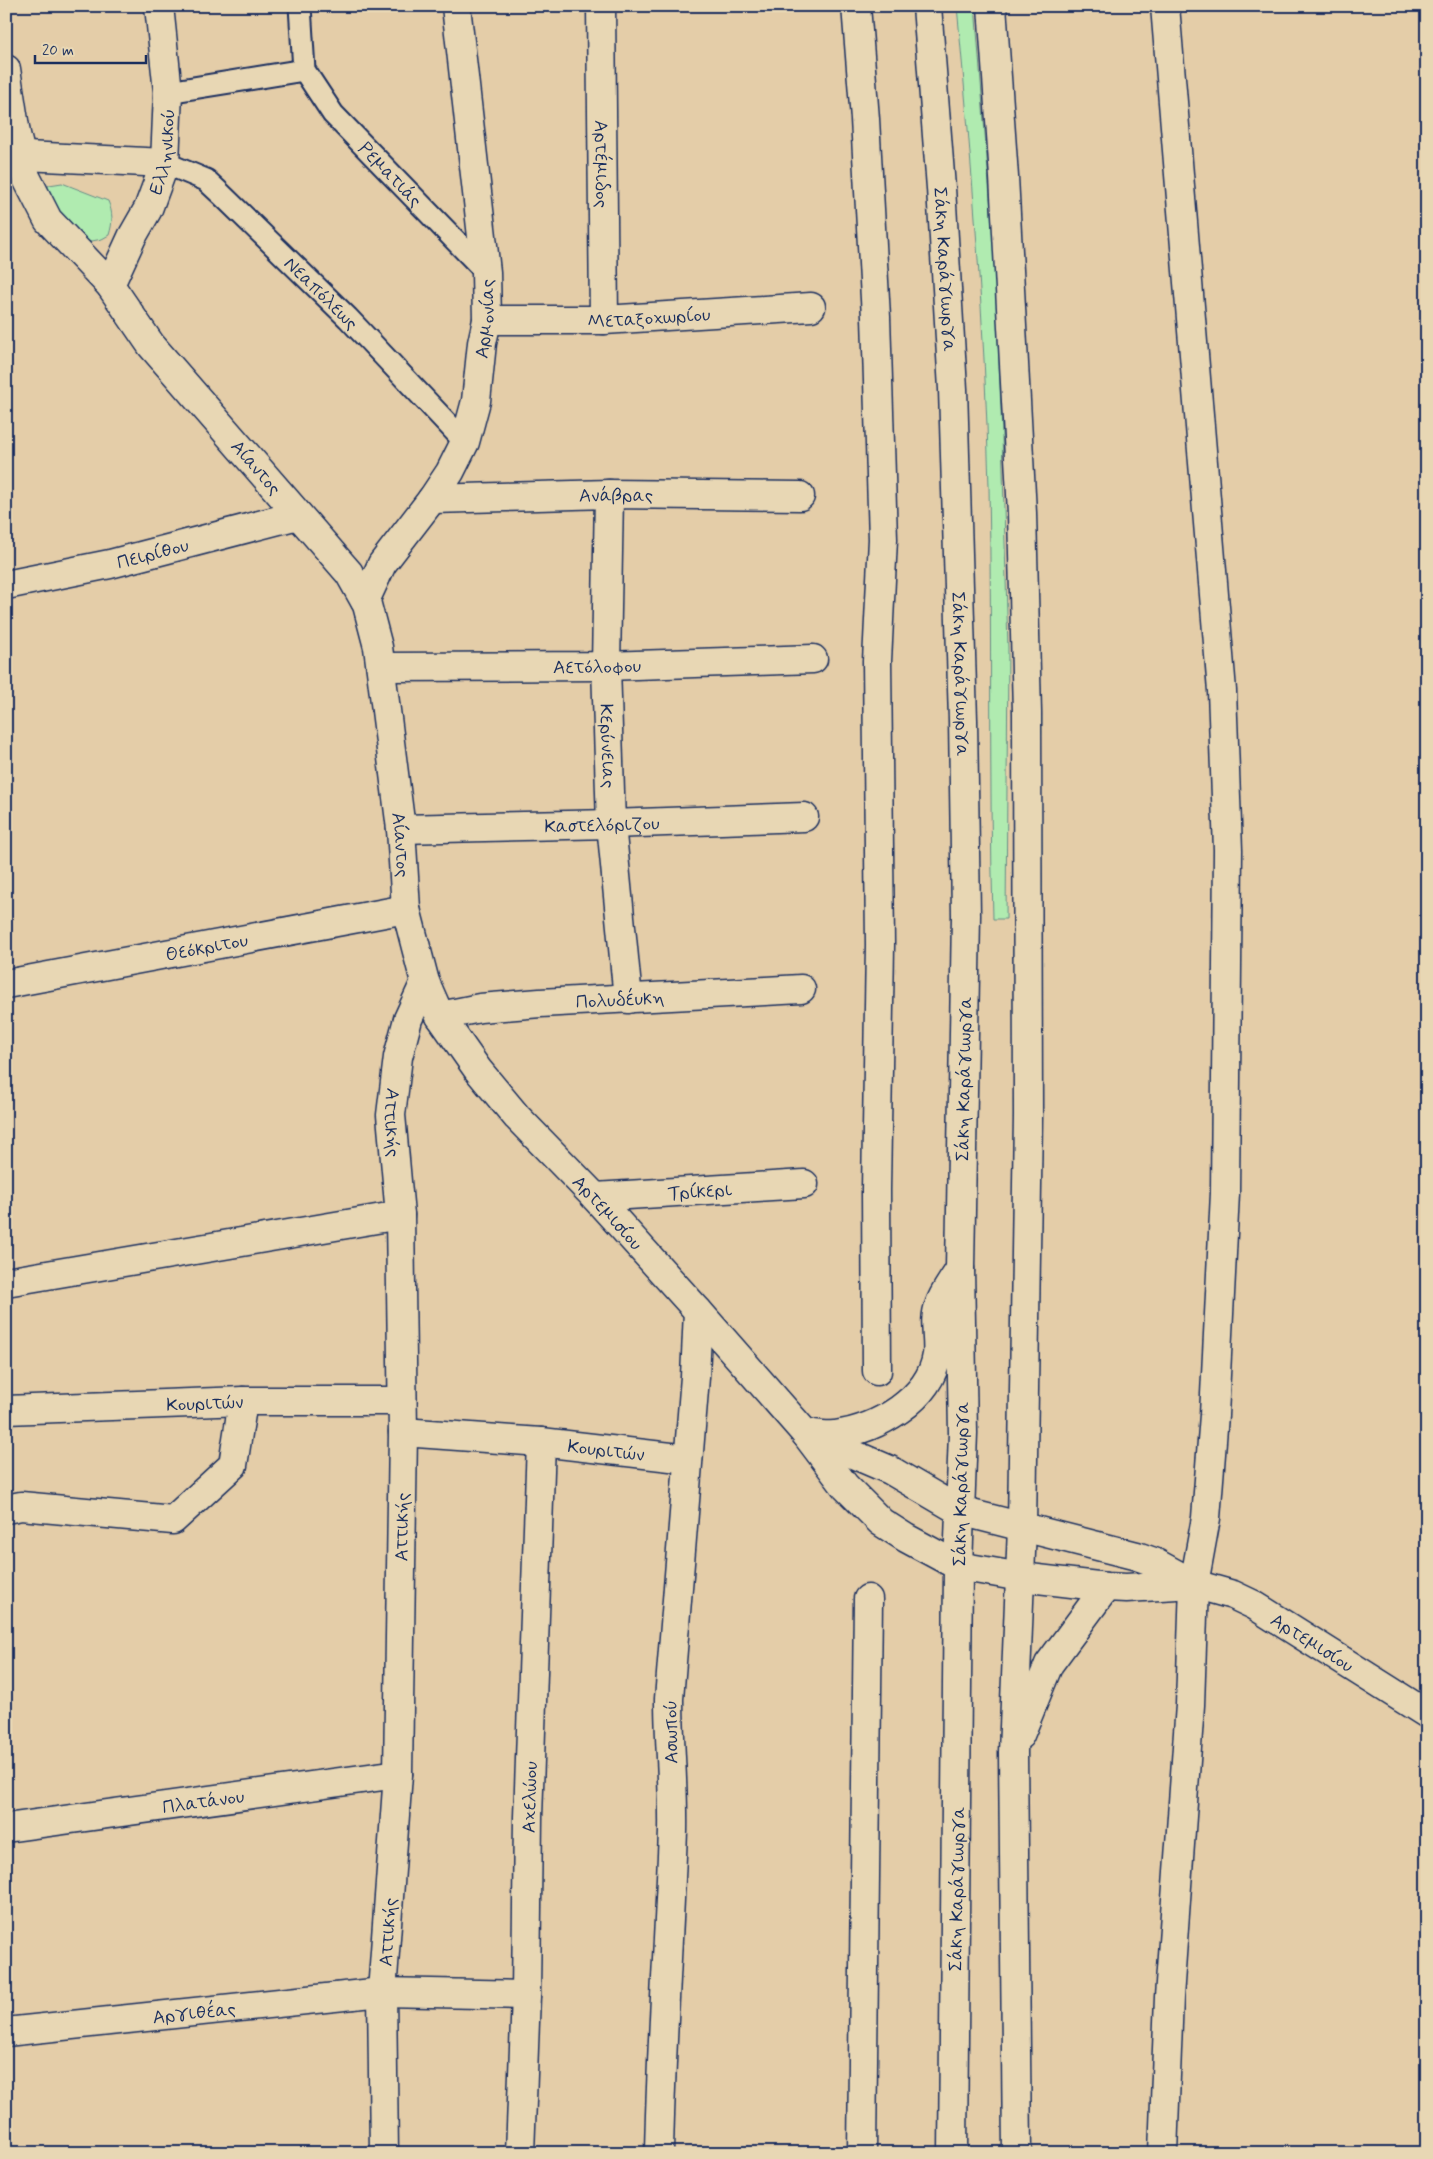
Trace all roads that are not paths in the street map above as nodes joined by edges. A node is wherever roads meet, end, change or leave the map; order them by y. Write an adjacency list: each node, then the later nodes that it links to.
1 (159, 6): 11 (street, Ελληνικού)
2 (300, 6): 10 (lane, Ρεματιάς)
3 (456, 6): 14 (street, Αρμονίας)
4 (601, 6): 18 (street, Αρτέμιδος)
5 (856, 6): 44 (street)
6 (927, 6): 41 (street, Σάκη Καράγιωργα)
7 (992, 6): 54 (street)
8 (1165, 6): 57 (street)
9 (6, 69): 12 (street, Αίαντoς)
10 (304, 70): 11 (lane); 14 (lane, Ρεματιάς)
11 (168, 92): 13 (street, Ελληνικού)
12 (14, 156): 13 (street); 15 (street, Αίαντoς)
13 (166, 163): 15 (street, Ελληνικού); 19 (lane, Νεαπόλεως)
14 (486, 272): 17 (street, Αρμονίας)
15 (110, 285): 23 (street, Αίαντoς)
16 (811, 308): 18 (street, Μεταξοχωρίου)
17 (487, 320): 18 (street, Μεταξοχωρίου); 19 (street, Αρμονίας)
18 (604, 320)
19 (466, 442): 22 (street, Αρμονίας)
20 (609, 494): 21 (street, Ανάβρας); 22 (street, Ανάβρας); 27 (street, Κερύνειας)
21 (800, 496)
22 (432, 499): 25 (street, Αρμονίας)
23 (298, 515): 24 (street, Πειρίθου); 25 (street, Αίαντoς)
24 (6, 585)
25 (365, 601): 28 (street, Αίαντoς)
26 (813, 658): 27 (street, Αετόλοφου)
27 (606, 666): 28 (street, Αετόλοφου); 30 (street, Κερύνειας)
28 (381, 667): 31 (street, Αίαντoς)
29 (804, 817): 30 (street, Καστελόριζου)
30 (611, 824): 31 (street, Καστελόριζου); 36 (street, Κερύνειας)
31 (401, 829): 32 (street, Αίαντoς)
32 (406, 909): 33 (street); 34 (street, Θεόκριτου)
33 (425, 982): 37 (street, Αρτεμισίου); 40 (street, Αττικής)
34 (6, 984)
35 (801, 989): 36 (street, Πολυδέυκη)
36 (628, 999): 37 (street, Πολυδέυκη)
37 (440, 1016): 39 (street, Αρτεμισίου)
38 (804, 1184): 39 (street, Τρίκερι)
39 (595, 1197): 43 (street, Αρτεμισίου)
40 (400, 1215): 42 (street); 46 (street, Αττικής)
41 (960, 1270): 49 (street); 53 (street, Σάκη Καράγιωργα)
42 (6, 1282)
43 (698, 1311): 49 (street, Αρτεμισίου); 51 (street, Ασωπού)
44 (877, 1371)
45 (243, 1401): 46 (street, Κουριτών); 47 (street, Κουριτών); 52 (street)
46 (402, 1401): 48 (street, Αττικής)
47 (6, 1410)
48 (403, 1432): 50 (street, Κουριτών); 62 (street, Αττικής)
49 (805, 1433): 53 (street); 55 (street, Αρτεμισίου)
50 (540, 1442): 51 (street, Κουριτών); 65 (street, Αχελώου)
51 (688, 1459): 69 (street, Ασωπού)
52 (6, 1509)
53 (960, 1511): 54 (street); 55 (street, Σάκη Καράγιωργα)
54 (1022, 1527): 56 (street); 57 (street)
55 (958, 1566): 56 (street, Αρτεμισίου); 71 (street, Σάκη Καράγιωργα)
56 (1021, 1577): 58 (street, Αρτεμισίου); 61 (street)
57 (1194, 1584): 58 (street, Αρτεμισίου); 60 (street, Αρτεμισίου); 73 (street)
58 (1106, 1587): 61 (street)
59 (868, 1599): 70 (street)
60 (1427, 1714)
61 (1013, 1752): 72 (street)
62 (398, 1774): 63 (street, Πλατάνου); 64 (street, Αττικής)
63 (6, 1828)
64 (382, 1992): 65 (street, Αργιθέας); 66 (street, Αργιθέας); 67 (street, Αττικής)
65 (526, 1995): 68 (street, Αχελώου)
66 (6, 2032)
67 (384, 2153)
68 (520, 2153)
69 (659, 2153)
70 (862, 2153)
71 (953, 2153)
72 (1017, 2153)
73 (1163, 2153)

